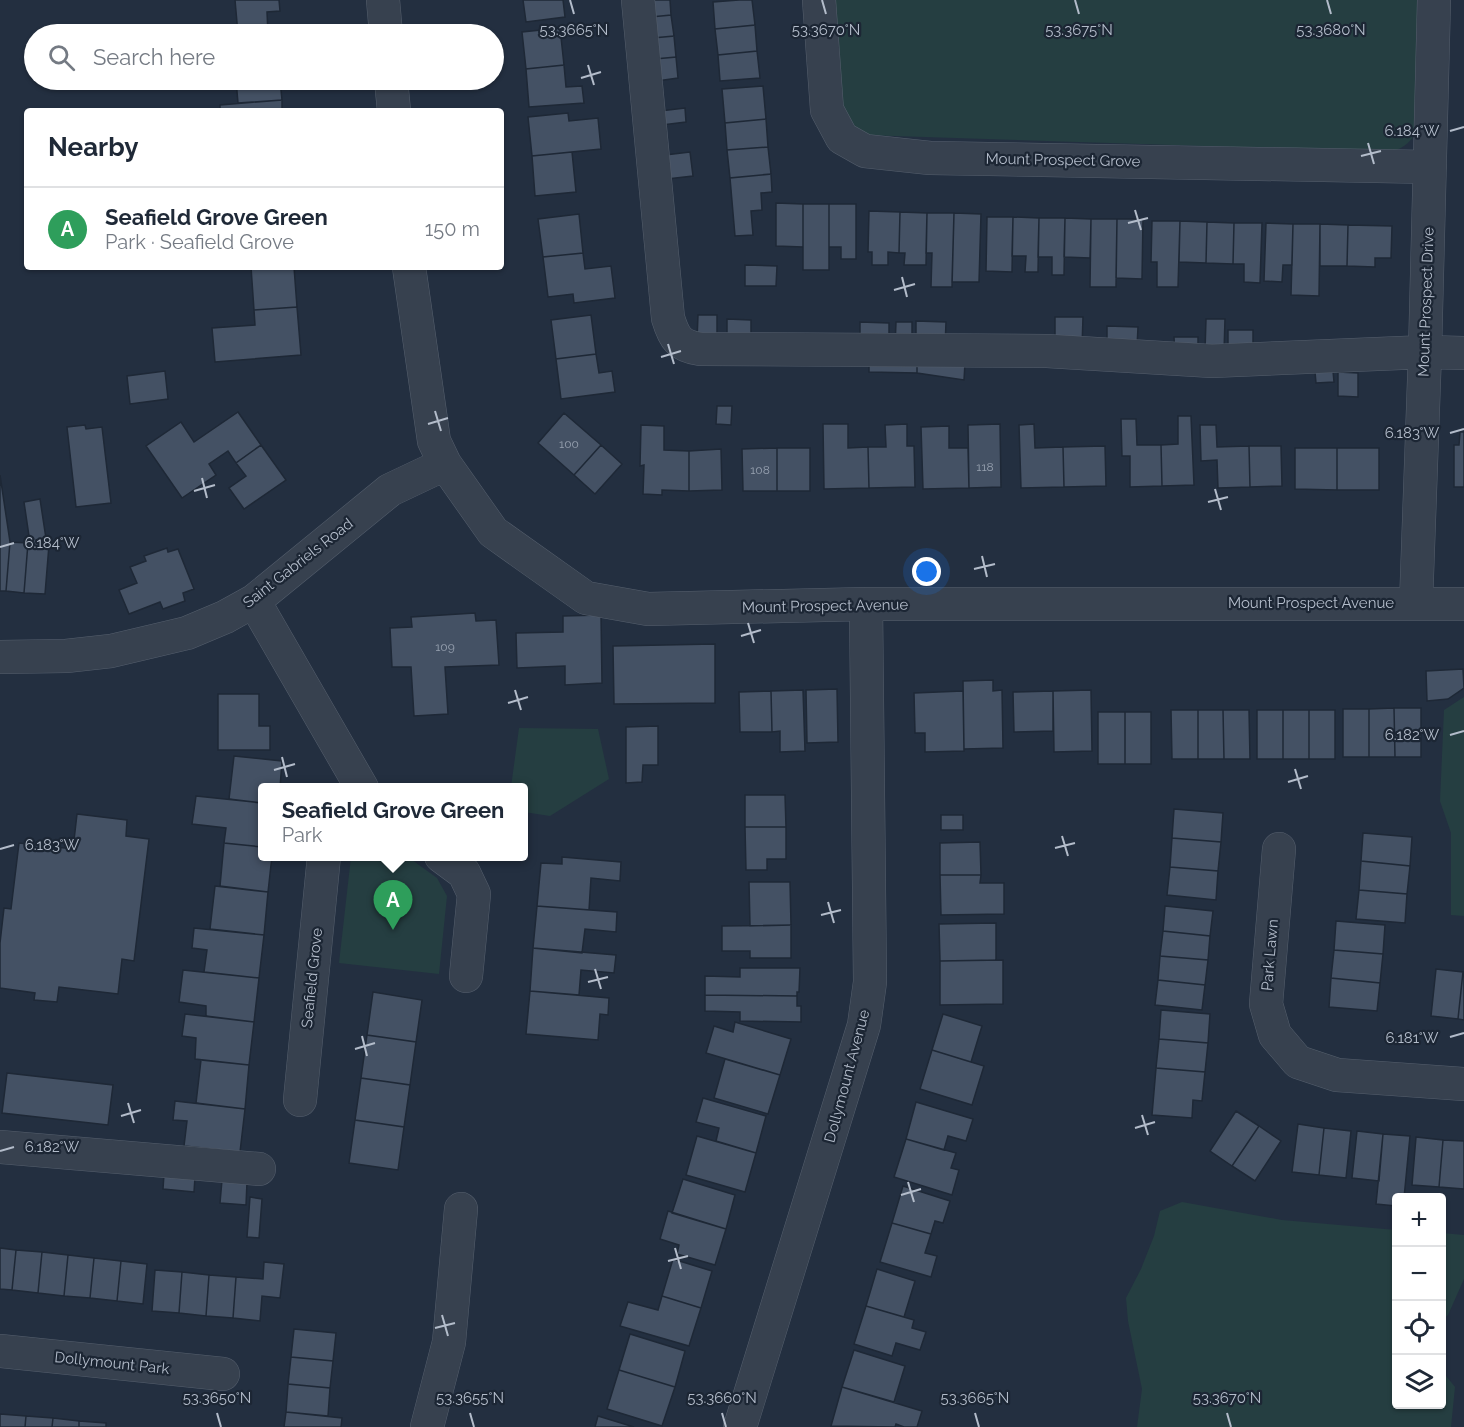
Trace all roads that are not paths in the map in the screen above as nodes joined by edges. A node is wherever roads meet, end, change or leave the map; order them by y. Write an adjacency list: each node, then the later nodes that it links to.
1 (383, 0): 5 (street)
2 (638, 0): 10 (street)
3 (819, 0): 8 (street, Mount Prospect Grove)
4 (1434, 0): 8 (street, Mount Prospect Drive)
5 (385, 24)
6 (392, 90): 7 (street)
7 (394, 108)
8 (1430, 167): 10 (street, Mount Prospect Drive)
9 (409, 270): 12 (street, Mount Prospect Avenue)
10 (1425, 352): 11 (street); 15 (street, Mount Prospect Drive)
11 (1464, 353)
12 (445, 464): 13 (street, Saint Gabriels Road); 14 (street, Mount Prospect Avenue)
13 (254, 601): 17 (street, Saint Gabriels Road); 18 (street)
14 (866, 604): 15 (street, Mount Prospect Avenue); 31 (street, Dollymount Avenue)
15 (1416, 604): 16 (street, Mount Prospect Avenue)
16 (1464, 604)
17 (0, 657)
18 (359, 783)
19 (1279, 849): 23 (street, Park Lawn)
20 (324, 861): 24 (street, Seafield Grove)
21 (448, 861): 22 (street)
22 (466, 976)
23 (1464, 1084)
24 (300, 1100)
25 (0, 1147): 26 (street)
26 (259, 1169)
27 (461, 1209): 30 (street)
28 (0, 1351): 29 (street, Dollymount Park)
29 (223, 1374)
30 (426, 1427)
31 (740, 1427)

